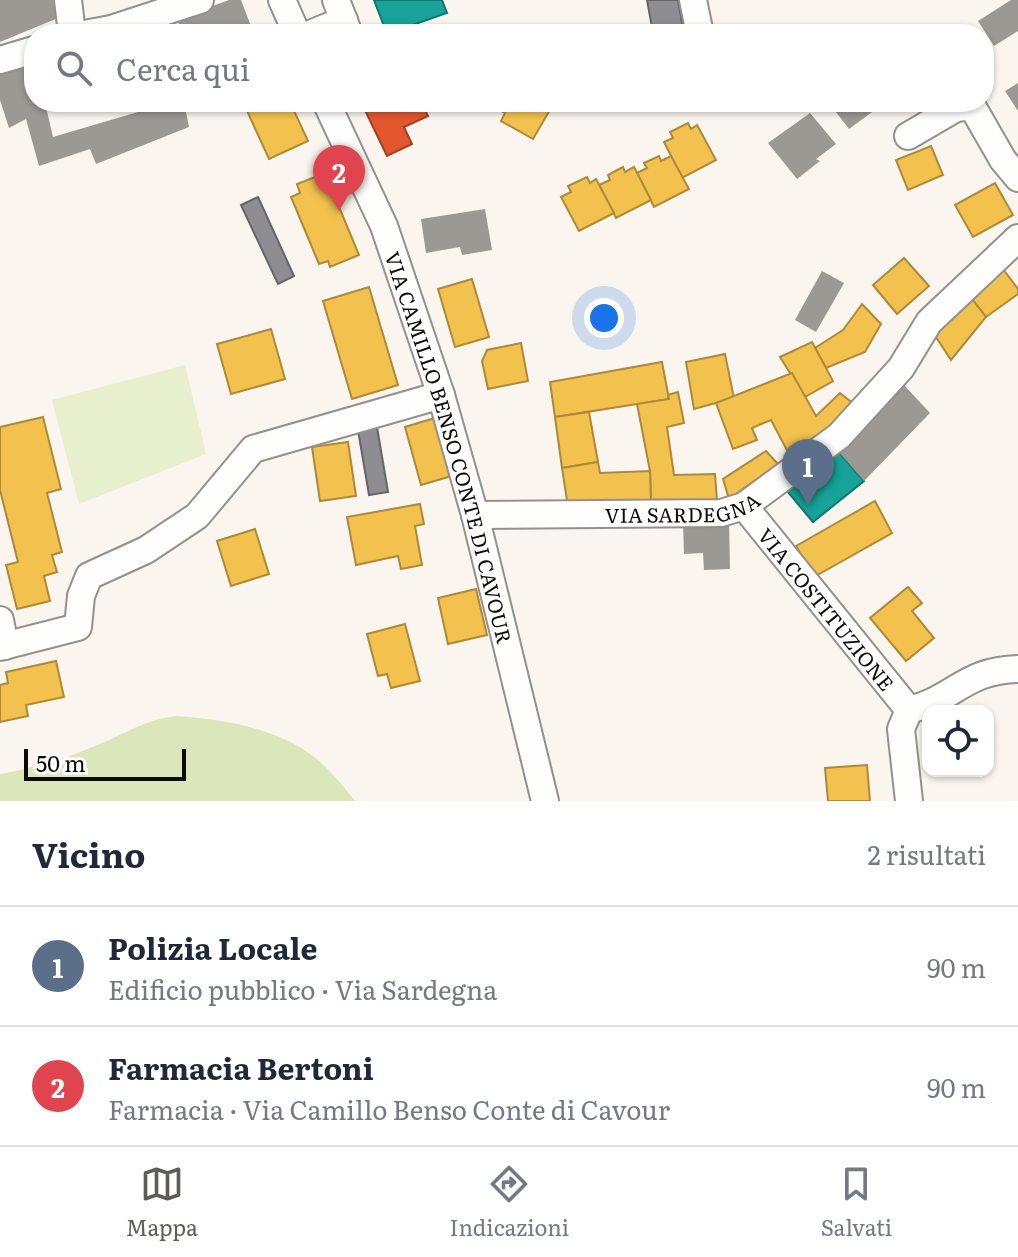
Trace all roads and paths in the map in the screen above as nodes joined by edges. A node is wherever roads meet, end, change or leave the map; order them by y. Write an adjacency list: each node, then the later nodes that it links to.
1 (68, 0): 5 (street)
2 (200, 0): 6 (street)
3 (282, 0): 7 (street)
4 (693, 0): 8 (street)
5 (71, 24)
6 (126, 24)
7 (293, 24)
8 (698, 24)
9 (24, 53): 10 (street)
10 (0, 60)
11 (331, 112): 17 (street, VIA CAMILLO BENSO CONTE DI CAVOUR)
12 (949, 112): 14 (street)
13 (975, 112): 15 (street)
14 (908, 136)
15 (1018, 178)
16 (1018, 238): 18 (street, VIA SARDEGNA)
17 (441, 395): 19 (street, VIA CAMILLO BENSO CONTE DI CAVOUR); 21 (street)
18 (744, 506): 19 (street, VIA SARDEGNA); 23 (street, VIA COSTITUZIONE)
19 (475, 515): 24 (street, VIA CAMILLO BENSO CONTE DI CAVOUR)
20 (0, 620): 21 (street)
21 (3, 646)
22 (1018, 669): 23 (street, VIA COSTITUZIONE)
23 (909, 710): 25 (street, VIA COSTITUZIONE)
24 (545, 801)
25 (909, 801)

